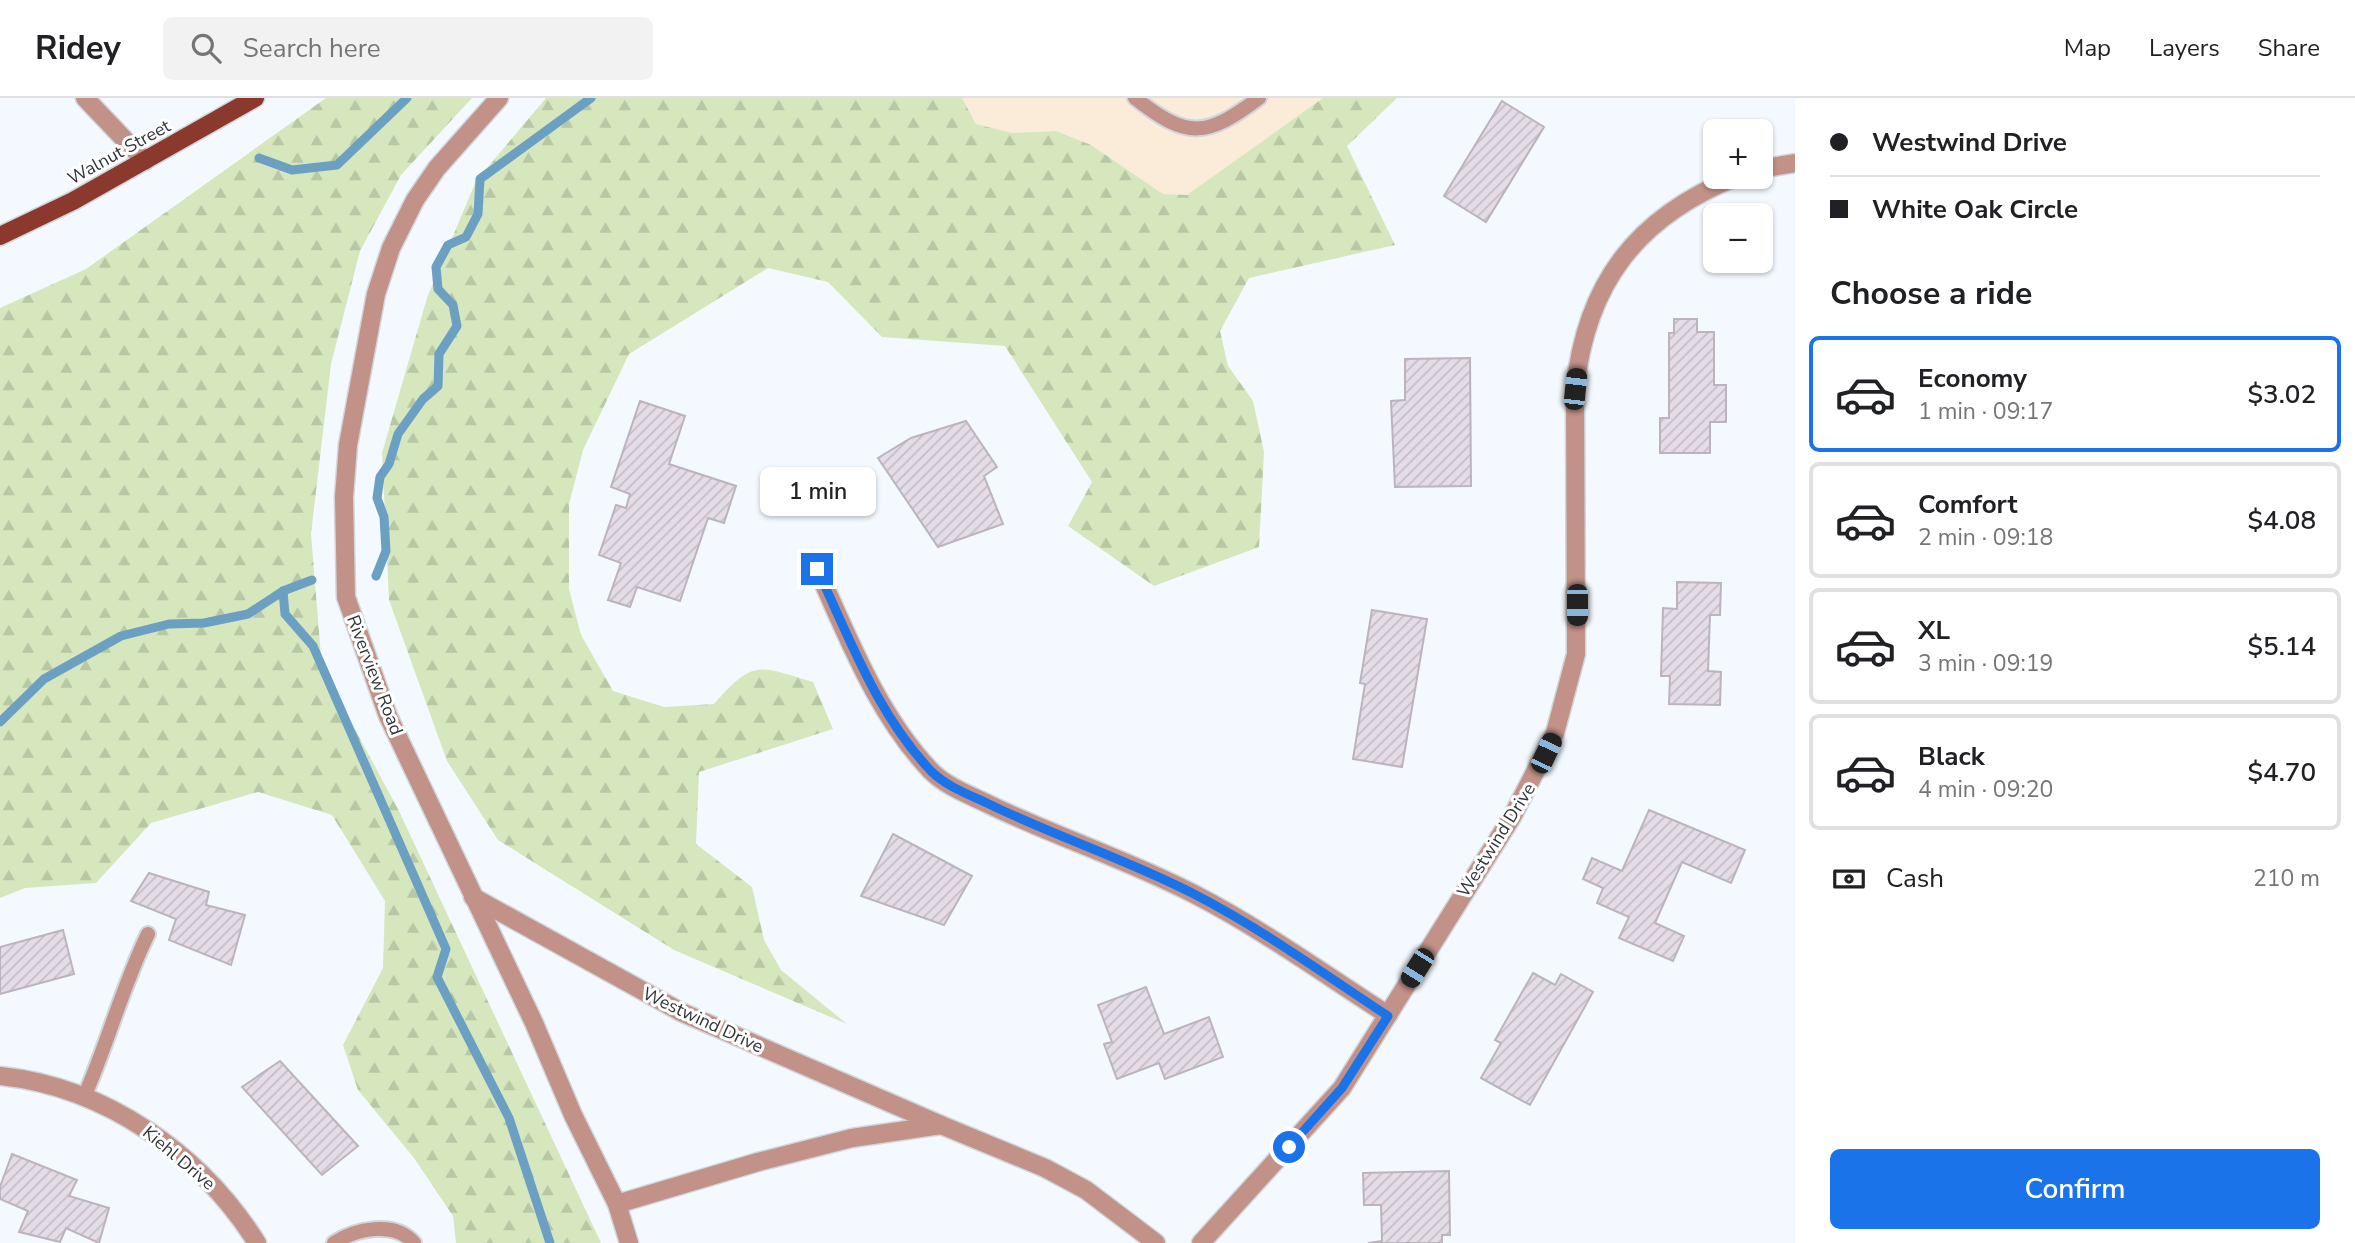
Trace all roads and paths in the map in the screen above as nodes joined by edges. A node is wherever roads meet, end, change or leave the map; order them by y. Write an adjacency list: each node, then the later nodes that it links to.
1 (85, 98): 6 (street)
2 (255, 98): 6 (main road, Walnut Street)
3 (499, 98): 12 (street, Riverview Road)
4 (1135, 98): 5 (lane)
5 (1259, 98)
6 (145, 162): 10 (main road, Walnut Street)
7 (1795, 163): 8 (street)
8 (1773, 167)
9 (1713, 189): 14 (street, Westwind Drive)
10 (0, 236)
11 (817, 569): 14 (street)
12 (473, 897): 17 (street, Westwind Drive); 18 (street, Riverview Road)
13 (148, 934): 16 (lane)
14 (1388, 1016): 24 (street, Westwind Drive)
15 (0, 1076): 16 (street, Kiehl Drive)
16 (84, 1097): 19 (street, Kiehl Drive)
17 (941, 1125): 18 (street); 23 (street, Westwind Drive)
18 (618, 1204): 22 (street, Riverview Road)
19 (257, 1243)
20 (334, 1243): 21 (lane)
21 (414, 1243)
22 (629, 1243)
23 (1156, 1243)
24 (1201, 1243)

